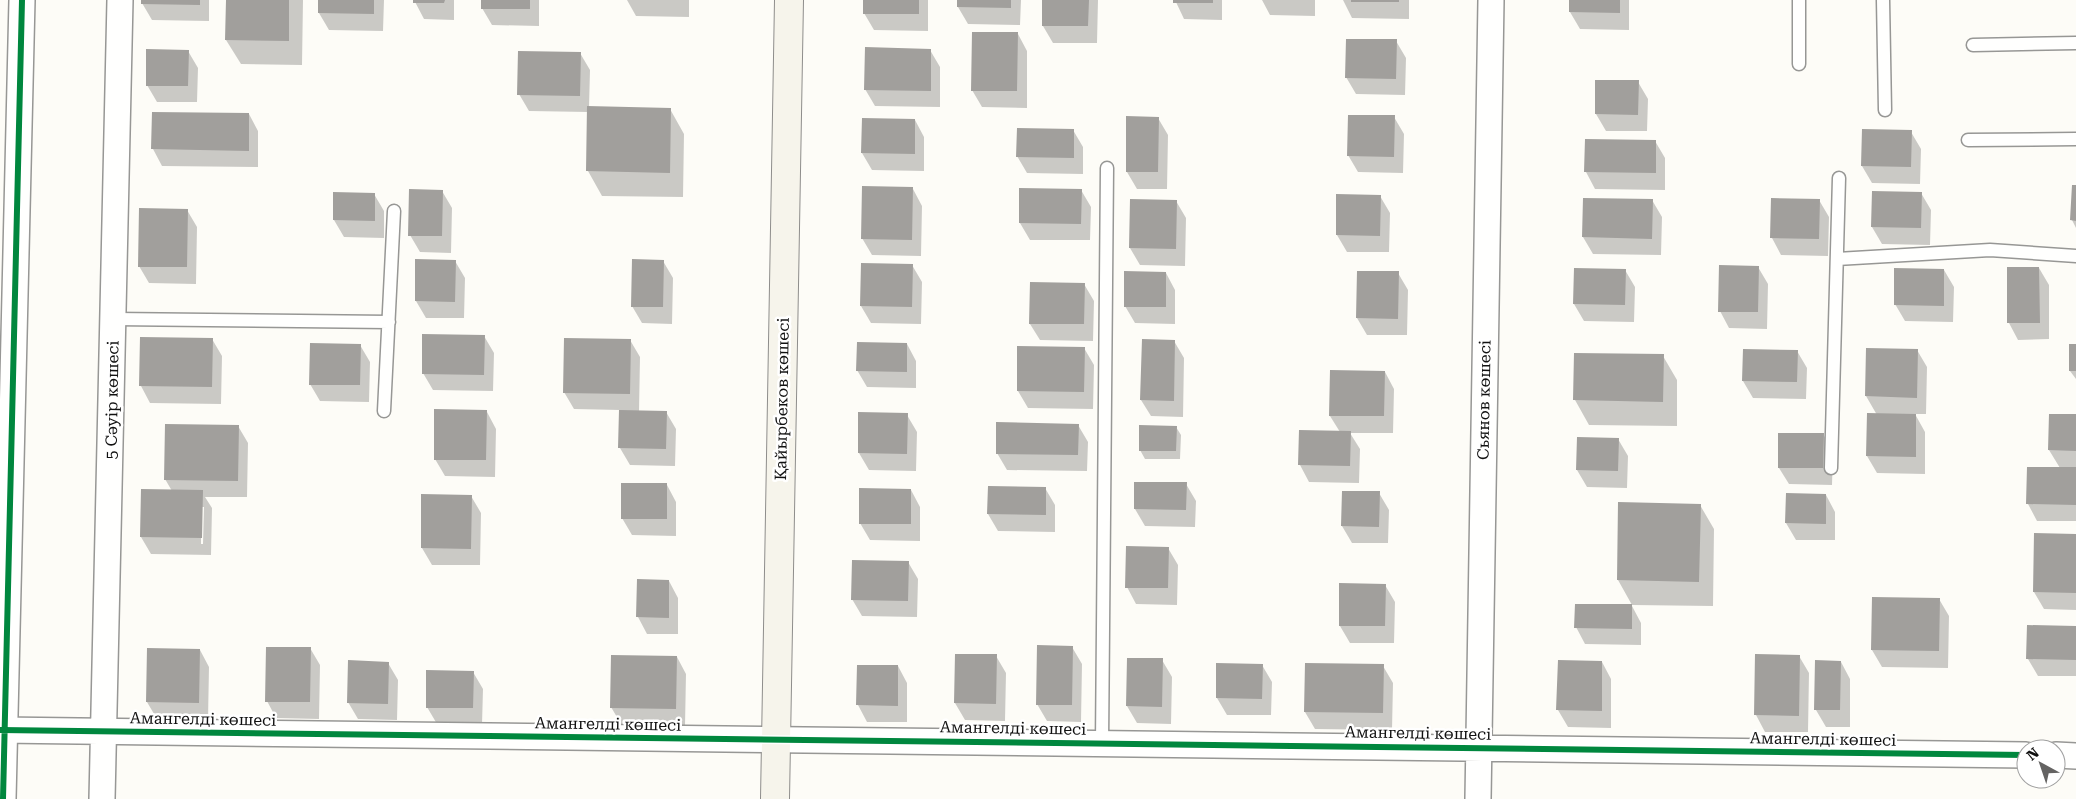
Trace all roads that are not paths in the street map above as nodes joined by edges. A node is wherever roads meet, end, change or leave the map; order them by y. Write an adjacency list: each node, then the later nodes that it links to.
1 (22, 0): 22 (street)
2 (120, 0): 18 (street, 5 Сәуір көшесі)
3 (788, 0): 24 (main road, Қайырбеков көшесі)
4 (1491, 0): 26 (street, Сьянов көшесі)
5 (1799, 0): 9 (lane)
6 (1883, 0): 10 (lane)
7 (2076, 43): 8 (lane)
8 (1973, 44)
9 (1800, 64)
10 (1885, 110)
11 (2076, 139): 12 (lane)
12 (1968, 140)
13 (1107, 168): 25 (lane)
14 (1839, 178): 17 (lane)
15 (394, 211): 19 (lane)
16 (2076, 256): 17 (lane)
17 (1837, 259): 21 (lane)
18 (113, 320): 19 (lane); 23 (street, 5 Сәуір көшесі)
19 (388, 322): 20 (lane)
20 (384, 412)
21 (1831, 468)
22 (2, 730): 23 (street, Амангелді көшесі); 28 (street)
23 (104, 731): 24 (street, Амангелді көшесі); 29 (street, 5 Сәуір көшесі)
24 (776, 739): 25 (street, Амангелді көшесі); 30 (main road, Қайырбеков көшесі)
25 (1102, 743): 26 (street, Амангелді көшесі)
26 (1479, 748): 27 (street, Амангелді көшесі); 31 (street, Сьянов көшесі)
27 (2016, 755)
28 (3, 799)
29 (102, 799)
30 (776, 799)
31 (1478, 799)

